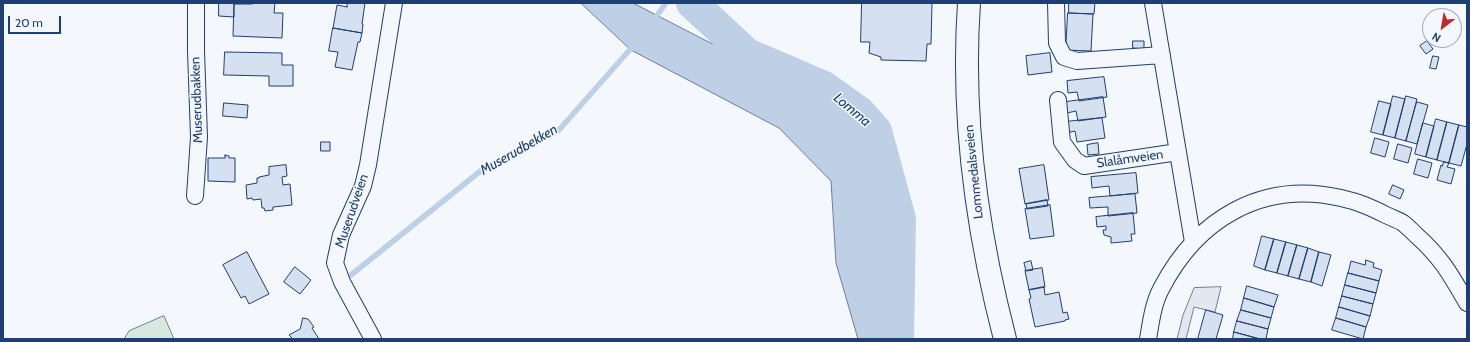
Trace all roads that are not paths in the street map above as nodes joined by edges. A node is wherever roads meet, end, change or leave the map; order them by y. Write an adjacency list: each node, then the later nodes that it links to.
1 (196, 3): 9 (street, Muserudbakken)
2 (394, 3): 12 (street, Muserudveien)
3 (969, 3): 13 (main road, Lommedalsveien)
4 (1056, 3): 6 (street)
5 (1153, 3): 6 (street, Slalåmveien)
6 (1162, 55): 8 (street, Slalåmveien)
7 (1058, 100): 8 (street, Slalåmveien)
8 (1178, 152): 10 (street, Slalåmveien)
9 (195, 196)
10 (1193, 242): 11 (street); 14 (street)
11 (1467, 303)
12 (373, 339)
13 (1005, 339)
14 (1148, 339)

